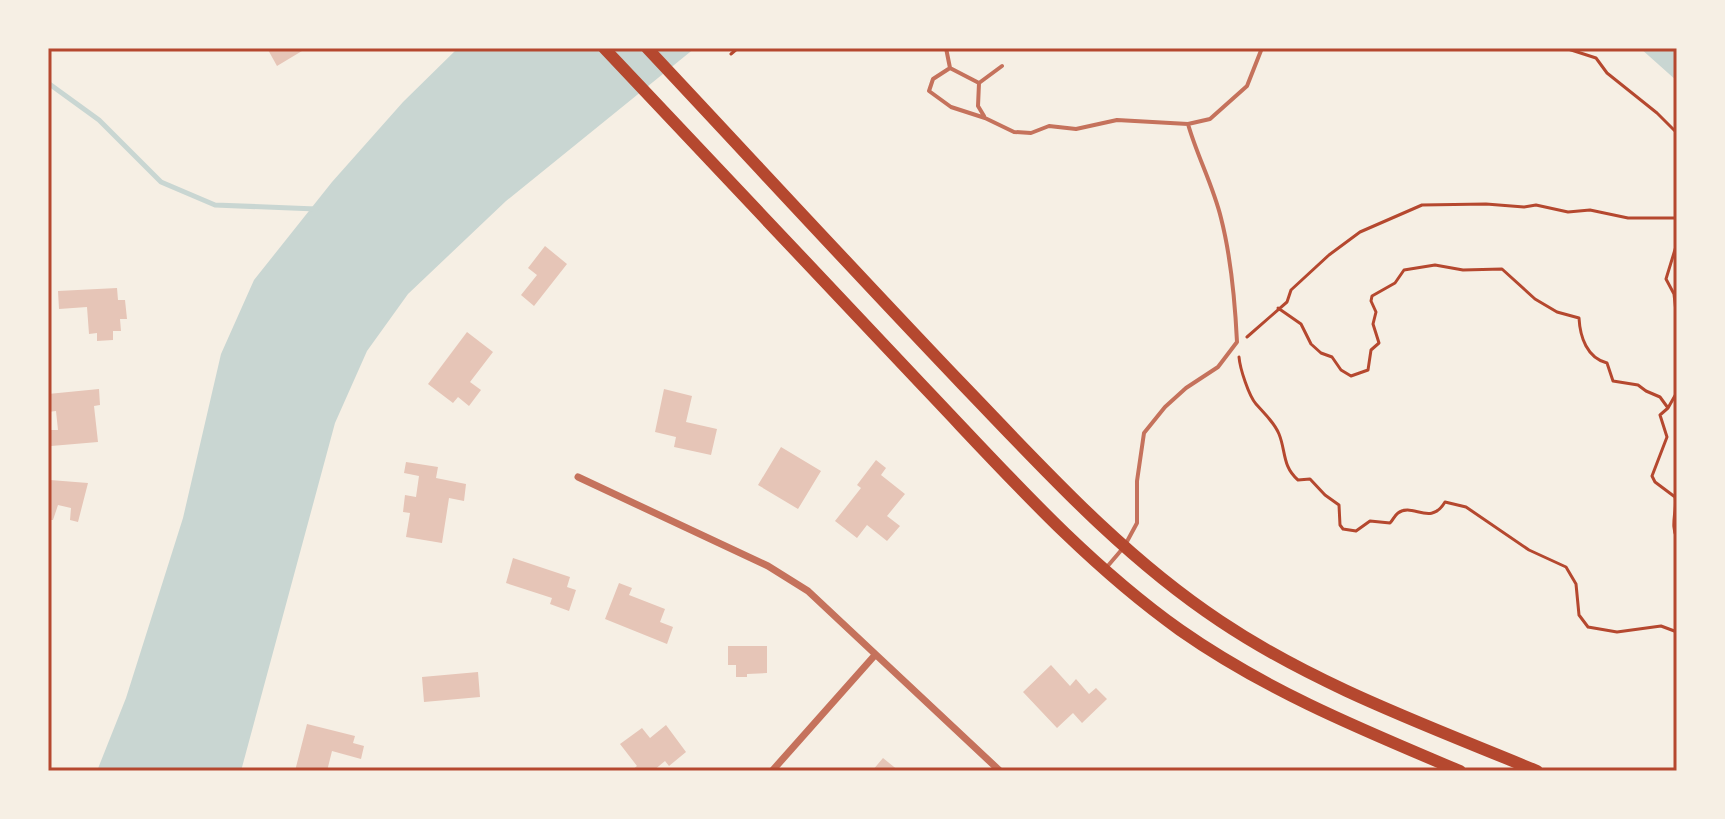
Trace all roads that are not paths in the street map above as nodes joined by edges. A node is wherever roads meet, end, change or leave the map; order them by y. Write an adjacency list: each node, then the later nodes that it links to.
1 (604, 48): 12 (highway)
2 (647, 48): 11 (highway)
3 (946, 48): 6 (lane)
4 (1262, 48): 9 (lane)
5 (1002, 66): 7 (lane)
6 (950, 68): 7 (lane); 8 (lane)
7 (979, 83): 8 (lane)
8 (985, 118): 9 (lane)
9 (1188, 124): 11 (lane)
10 (578, 477): 13 (street)
11 (1124, 547): 12 (lane); 17 (highway)
12 (1104, 571): 16 (highway)
13 (875, 655): 14 (street); 15 (street)
14 (772, 771)
15 (1000, 771)
16 (1460, 771)
17 (1537, 771)

